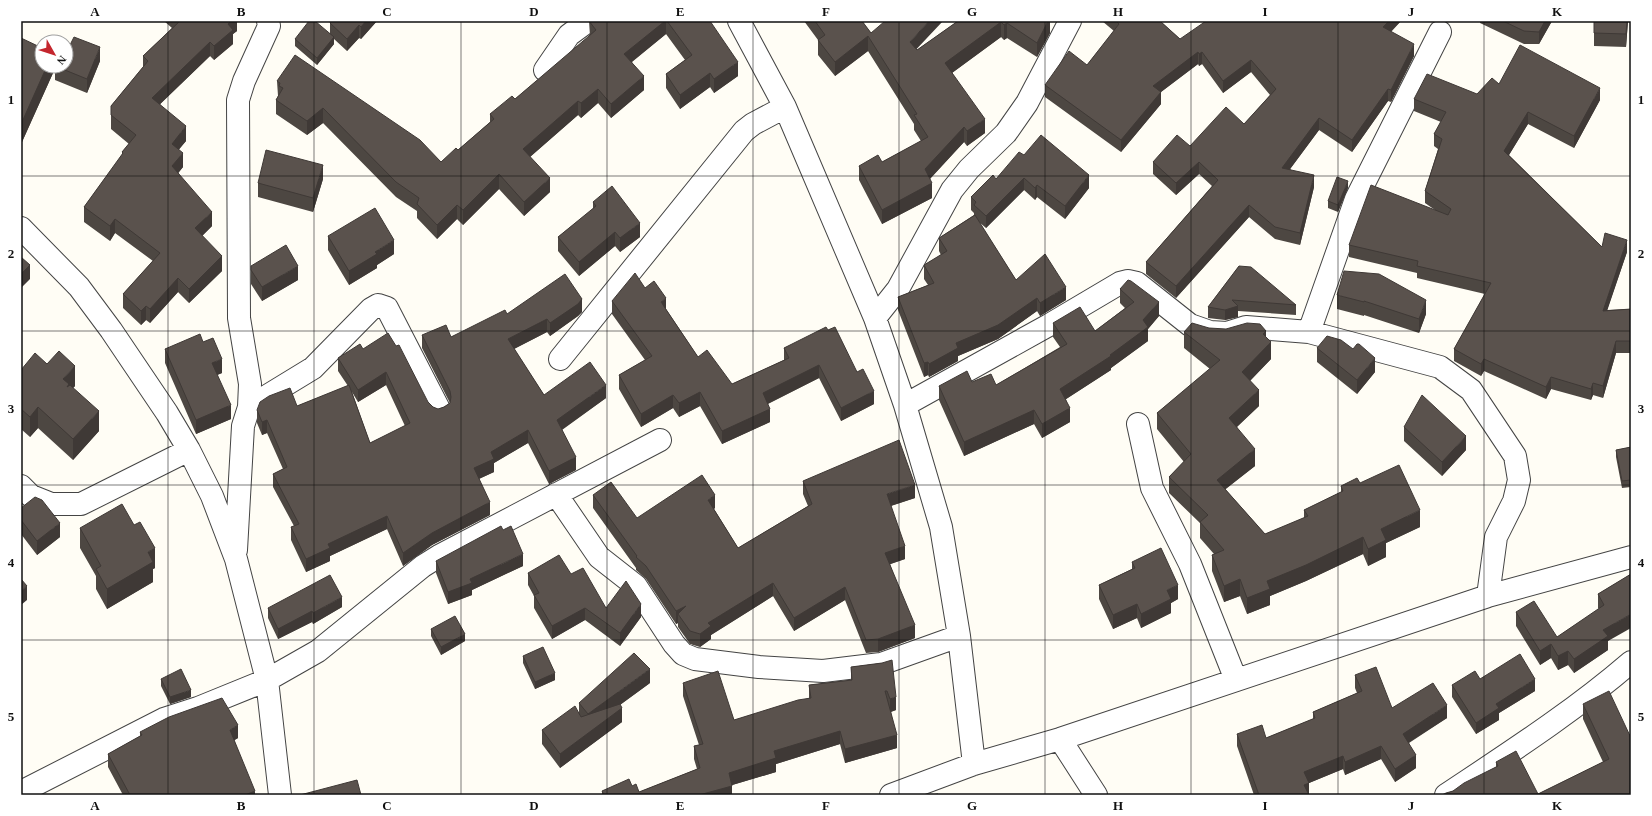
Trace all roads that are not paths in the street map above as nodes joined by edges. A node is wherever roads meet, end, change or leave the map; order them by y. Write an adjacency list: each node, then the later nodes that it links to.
1 (588, 21): 6 (street)
2 (739, 21): 7 (street)
3 (1070, 21): 9 (street)
4 (272, 23): 13 (street)
5 (1440, 32): 10 (street)
6 (545, 70)
7 (786, 107): 9 (street); 11 (street)
8 (21, 228): 17 (street)
9 (875, 318): 12 (street)
10 (1308, 332): 12 (street); 22 (street)
11 (560, 360)
12 (905, 405): 23 (street)
13 (249, 407): 14 (street); 21 (street)
14 (439, 409)
15 (1138, 424): 26 (street)
16 (660, 440): 19 (street)
17 (189, 450): 18 (street); 21 (street)
18 (21, 486)
19 (556, 494): 23 (street); 25 (street)
20 (1631, 557): 22 (street)
21 (236, 559): 25 (street)
22 (1488, 596): 26 (street)
23 (959, 636): 28 (street)
24 (1631, 662): 33 (street)
25 (267, 680): 29 (street); 30 (street)
26 (1236, 680): 27 (street)
27 (1060, 738): 28 (street); 32 (street)
28 (974, 764): 31 (street)
29 (21, 792)
30 (280, 795)
31 (891, 795)
32 (1096, 795)
33 (1446, 795)

